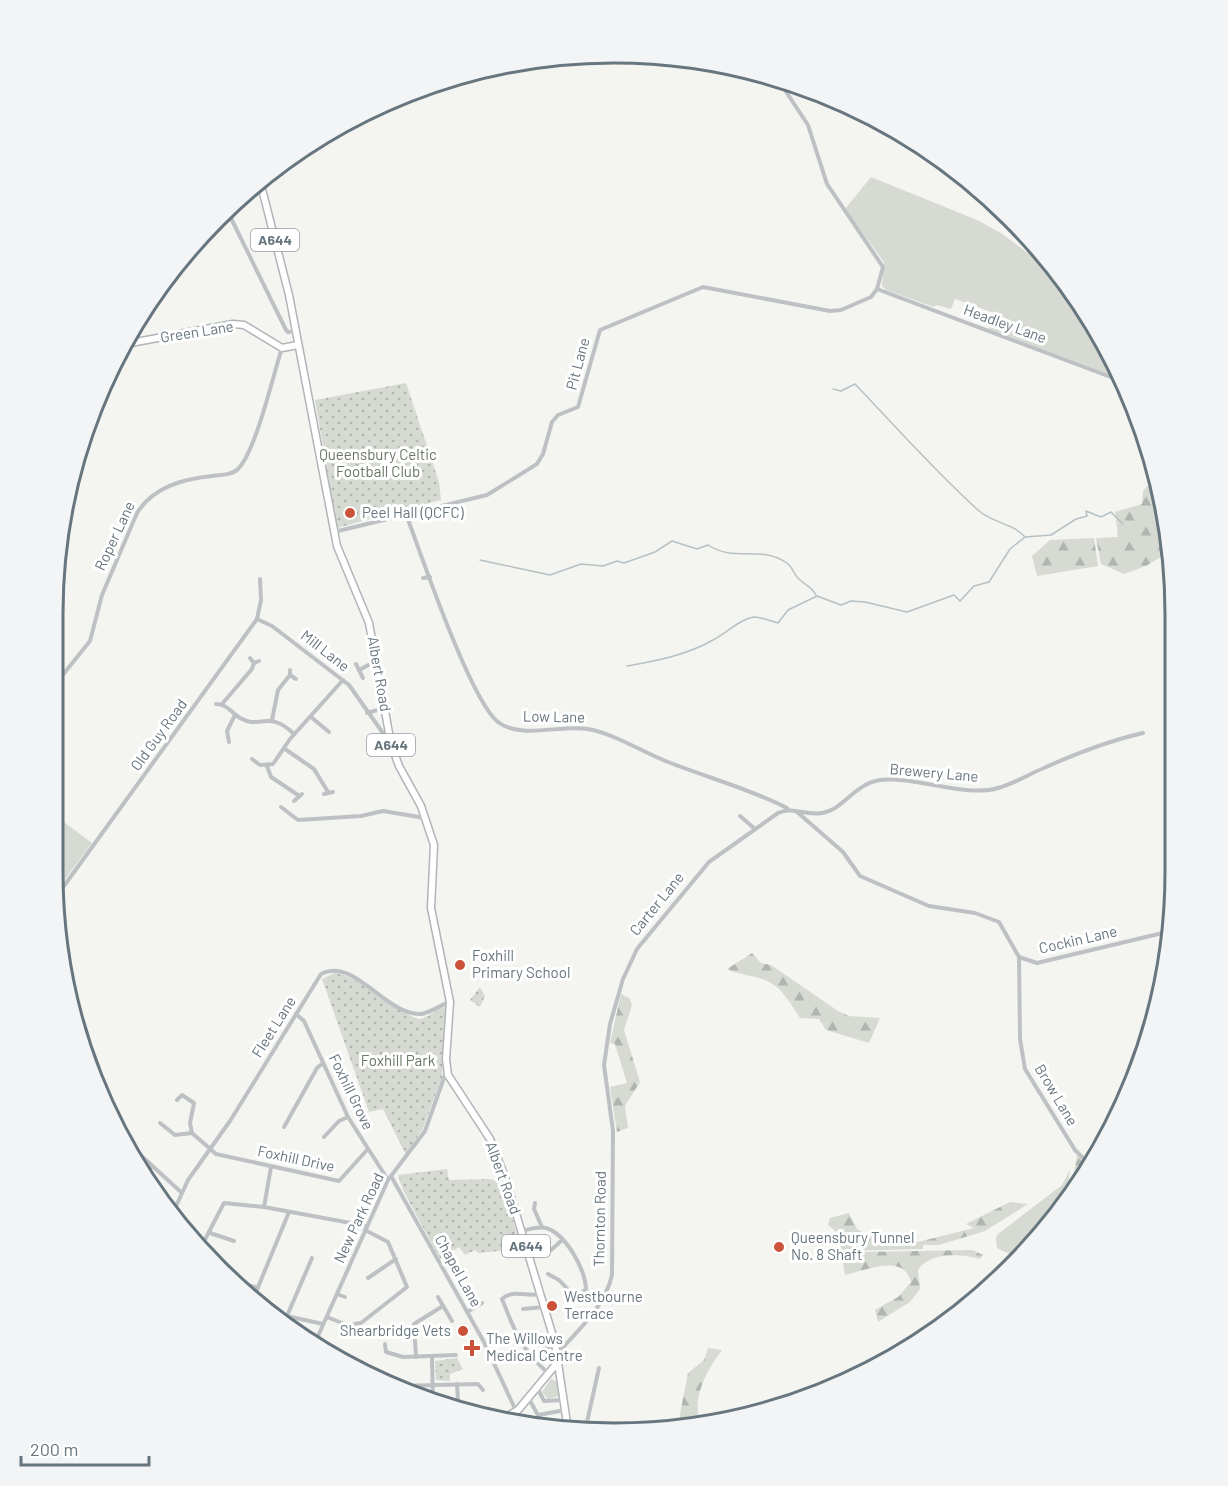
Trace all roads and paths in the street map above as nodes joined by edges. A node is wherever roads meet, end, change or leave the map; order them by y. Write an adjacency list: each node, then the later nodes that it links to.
1 (785, 90): 4 (street)
2 (262, 191): 5 (main road, A644)
3 (231, 218): 5 (street)
4 (877, 289): 9 (street, Headley Lane); 10 (street, Pit Lane)
5 (296, 331): 7 (main road, A644)
6 (135, 342): 8 (main road, Green Lane)
7 (298, 345): 8 (main road); 11 (main road, Albert Road / A644)
8 (282, 348): 22 (street, Roper Lane)
9 (1111, 377)
10 (406, 514): 11 (street, Pit Lane); 12 (street, Low Lane)
11 (334, 532): 18 (main road, Albert Road / A644)
12 (430, 576): 13 (street); 46 (street, Low Lane)
13 (423, 578)
14 (260, 579): 15 (street, Old Guy Road)
15 (257, 619): 25 (street, Mill Lane); 51 (street, Old Guy Road)
16 (250, 658): 19 (street)
17 (259, 661): 19 (street)
18 (376, 661): 21 (street); 28 (main road, Albert Road / A644)
19 (254, 663): 27 (street)
20 (356, 663): 21 (street)
21 (359, 670): 23 (street)
22 (63, 675)
23 (363, 678)
24 (296, 679): 32 (street)
25 (343, 680): 29 (street, Mill Lane); 31 (street)
26 (216, 704): 27 (street)
27 (222, 704): 30 (street)
28 (385, 708): 29 (street); 39 (main road, Albert Road / A644)
29 (367, 713): 39 (street, Mill Lane)
30 (236, 714): 32 (street); 36 (street)
31 (310, 717): 33 (street); 35 (street)
32 (272, 720): 35 (street)
33 (329, 732)
34 (1143, 733): 47 (street, Brewery Lane)
35 (294, 734): 40 (street)
36 (228, 736): 37 (street); 38 (street)
37 (220, 738)
38 (229, 742)
39 (390, 744): 49 (main road, Albert Road / A644)
40 (285, 749): 42 (street); 43 (street)
41 (259, 757): 42 (street)
42 (267, 766): 44 (street)
43 (328, 793)
44 (294, 801)
45 (281, 807): 49 (street)
46 (788, 808): 47 (street); 50 (street, Carter Lane)
47 (795, 810): 53 (street, Cockin Lane)
48 (740, 816): 50 (street)
49 (426, 818): 54 (main road, Albert Road / A644)
50 (755, 829): 57 (street, Carter Lane)
51 (63, 887)
52 (1161, 933): 53 (street, Cockin Lane)
53 (1019, 957): 67 (street, Brow Lane)
54 (450, 1002): 55 (street, Fleet Lane); 58 (main road, A644)
55 (297, 1014): 56 (street, Foxhill Grove); 65 (street, Fleet Lane)
56 (323, 1063): 60 (street, Foxhill Grove); 62 (street)
57 (604, 1065): 110 (street, Thornton Road)
58 (448, 1075): 71 (street, New Park Road); 79 (main road, Albert Road / A644)
59 (177, 1100): 63 (street)
60 (348, 1117): 64 (street); 66 (street, Foxhill Grove)
61 (160, 1123): 63 (street)
62 (284, 1127)
63 (192, 1133): 65 (street)
64 (324, 1137)
65 (209, 1150): 70 (street, Foxhill Drive); 72 (street, Fleet Lane)
66 (367, 1150): 70 (street, Foxhill Drive); 71 (street, Foxhill Grove)
67 (1084, 1159)
68 (145, 1161): 69 (street)
69 (152, 1167): 72 (street)
70 (271, 1167): 75 (street)
71 (389, 1178): 78 (street, New Park Road); 100 (street, Chapel Lane)
72 (182, 1193): 74 (street, Fleet Lane)
73 (535, 1203): 77 (street)
74 (176, 1206)
75 (264, 1207): 76 (street); 80 (street)
76 (289, 1212): 78 (street); 90 (street)
77 (542, 1227): 79 (street); 84 (street)
78 (366, 1228): 86 (street); 92 (street, New Park Road)
79 (522, 1231): 93 (main road, Albert Road / A644)
80 (209, 1233): 81 (street); 82 (street)
81 (205, 1240)
82 (234, 1241)
83 (544, 1241): 84 (street)
84 (561, 1241): 88 (street)
85 (312, 1258): 101 (street)
86 (396, 1259): 87 (street); 103 (street)
87 (368, 1269)
88 (548, 1274)
89 (251, 1286): 90 (street)
90 (258, 1288): 91 (street)
91 (257, 1291)
92 (337, 1294): 94 (street); 103 (street, New Park Road)
93 (541, 1294): 98 (main road, Albert Road / A644); 111 (street)
94 (345, 1297)
95 (438, 1297): 97 (street)
96 (482, 1303): 100 (street)
97 (443, 1306): 104 (street); 112 (street)
98 (545, 1307): 99 (street); 107 (main road, Albert Road / A644)
99 (523, 1309)
100 (467, 1312): 128 (street, Chapel Lane)
101 (287, 1315)
102 (289, 1317): 105 (street)
103 (327, 1317): 105 (street, New Park Road)
104 (452, 1321)
105 (323, 1324): 106 (street, New Park Road)
106 (318, 1336)
107 (555, 1343): 110 (main road, Albert Road / A644); 111 (street)
108 (386, 1344): 112 (street)
109 (456, 1355): 113 (street)
110 (557, 1355): 115 (main road, Albert Road / A644)
111 (528, 1356): 114 (street); 117 (street)
112 (417, 1357): 113 (street)
113 (432, 1358): 119 (street)
114 (511, 1360)
115 (558, 1362): 117 (main road); 125 (main road, Albert Road / A644)
116 (599, 1368): 131 (street)
117 (550, 1375): 121 (main road)
118 (457, 1384): 119 (street); 122 (street); 126 (street)
119 (433, 1385): 120 (street); 123 (street)
120 (415, 1386)
121 (538, 1389): 124 (main road); 125 (street)
122 (483, 1390)
123 (433, 1392)
124 (529, 1399): 128 (main road); 129 (street)
125 (563, 1400): 127 (main road, Albert Road / A644)
126 (458, 1401)
127 (565, 1410): 129 (street); 130 (main road, Albert Road / A644)
128 (516, 1412)
129 (538, 1415)
130 (567, 1421)
131 (587, 1422)

